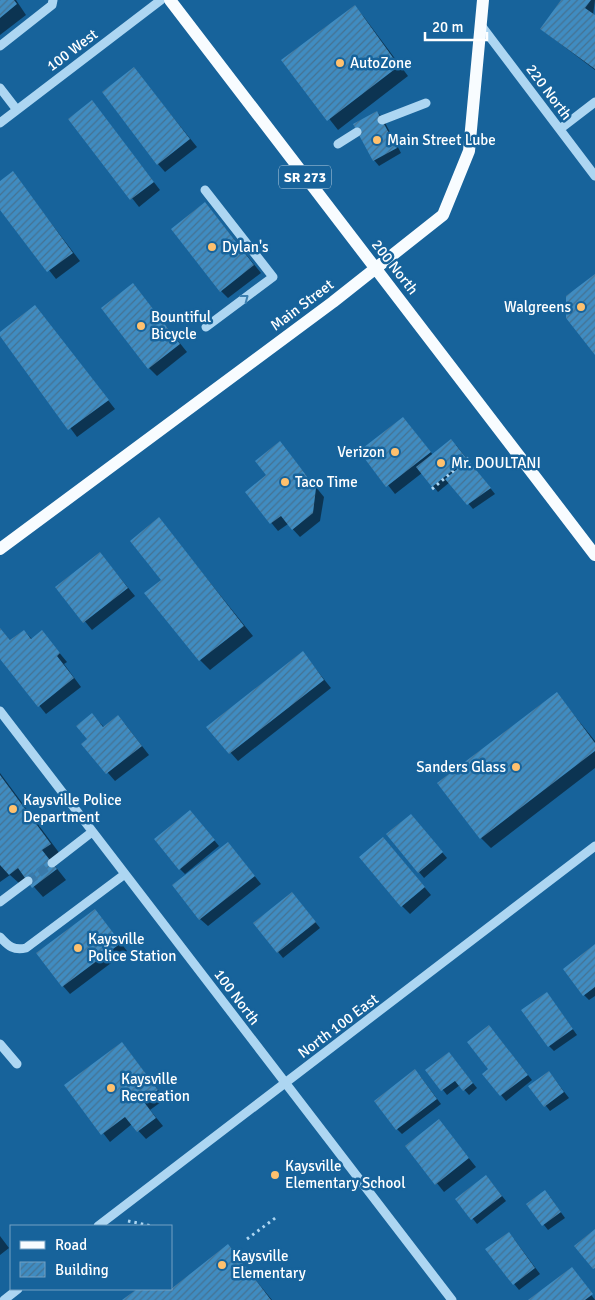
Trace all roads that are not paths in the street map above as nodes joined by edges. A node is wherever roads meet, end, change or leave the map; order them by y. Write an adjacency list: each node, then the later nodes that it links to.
1 (53, 0): 6 (street)
2 (161, 0): 10 (street, 100 West)
3 (170, 0): 18 (main road, 200 North / SR 273)
4 (483, 0): 5 (main road, Main Street)
5 (480, 24): 13 (street, 220 North); 18 (main road, Main Street)
6 (0, 46)
7 (0, 88): 10 (street)
8 (595, 102): 13 (street)
9 (426, 103): 11 (street)
10 (17, 110): 12 (street, 100 West)
11 (382, 120)
12 (0, 123)
13 (560, 129): 16 (street, 220 North)
14 (357, 132): 15 (street)
15 (338, 144)
16 (595, 176)
17 (205, 190): 19 (street, one-way to 17)
18 (376, 268): 20 (main road, Main Street); 21 (main road, 200 North)
19 (206, 327)
20 (0, 549)
21 (595, 555)
22 (0, 711): 23 (street, 100 North)
23 (92, 832): 25 (street); 26 (street, 100 North)
24 (595, 846): 32 (street, North 100 East)
25 (52, 863)
26 (125, 874): 29 (street); 32 (street, 100 North)
27 (28, 881): 28 (street)
28 (0, 902)
29 (0, 937)
30 (0, 1044): 31 (street)
31 (17, 1064)
32 (285, 1084): 33 (street, North 100 East); 36 (street, 100 North)
33 (99, 1225)
34 (17, 1290): 35 (street)
35 (4, 1300)
36 (452, 1300)

